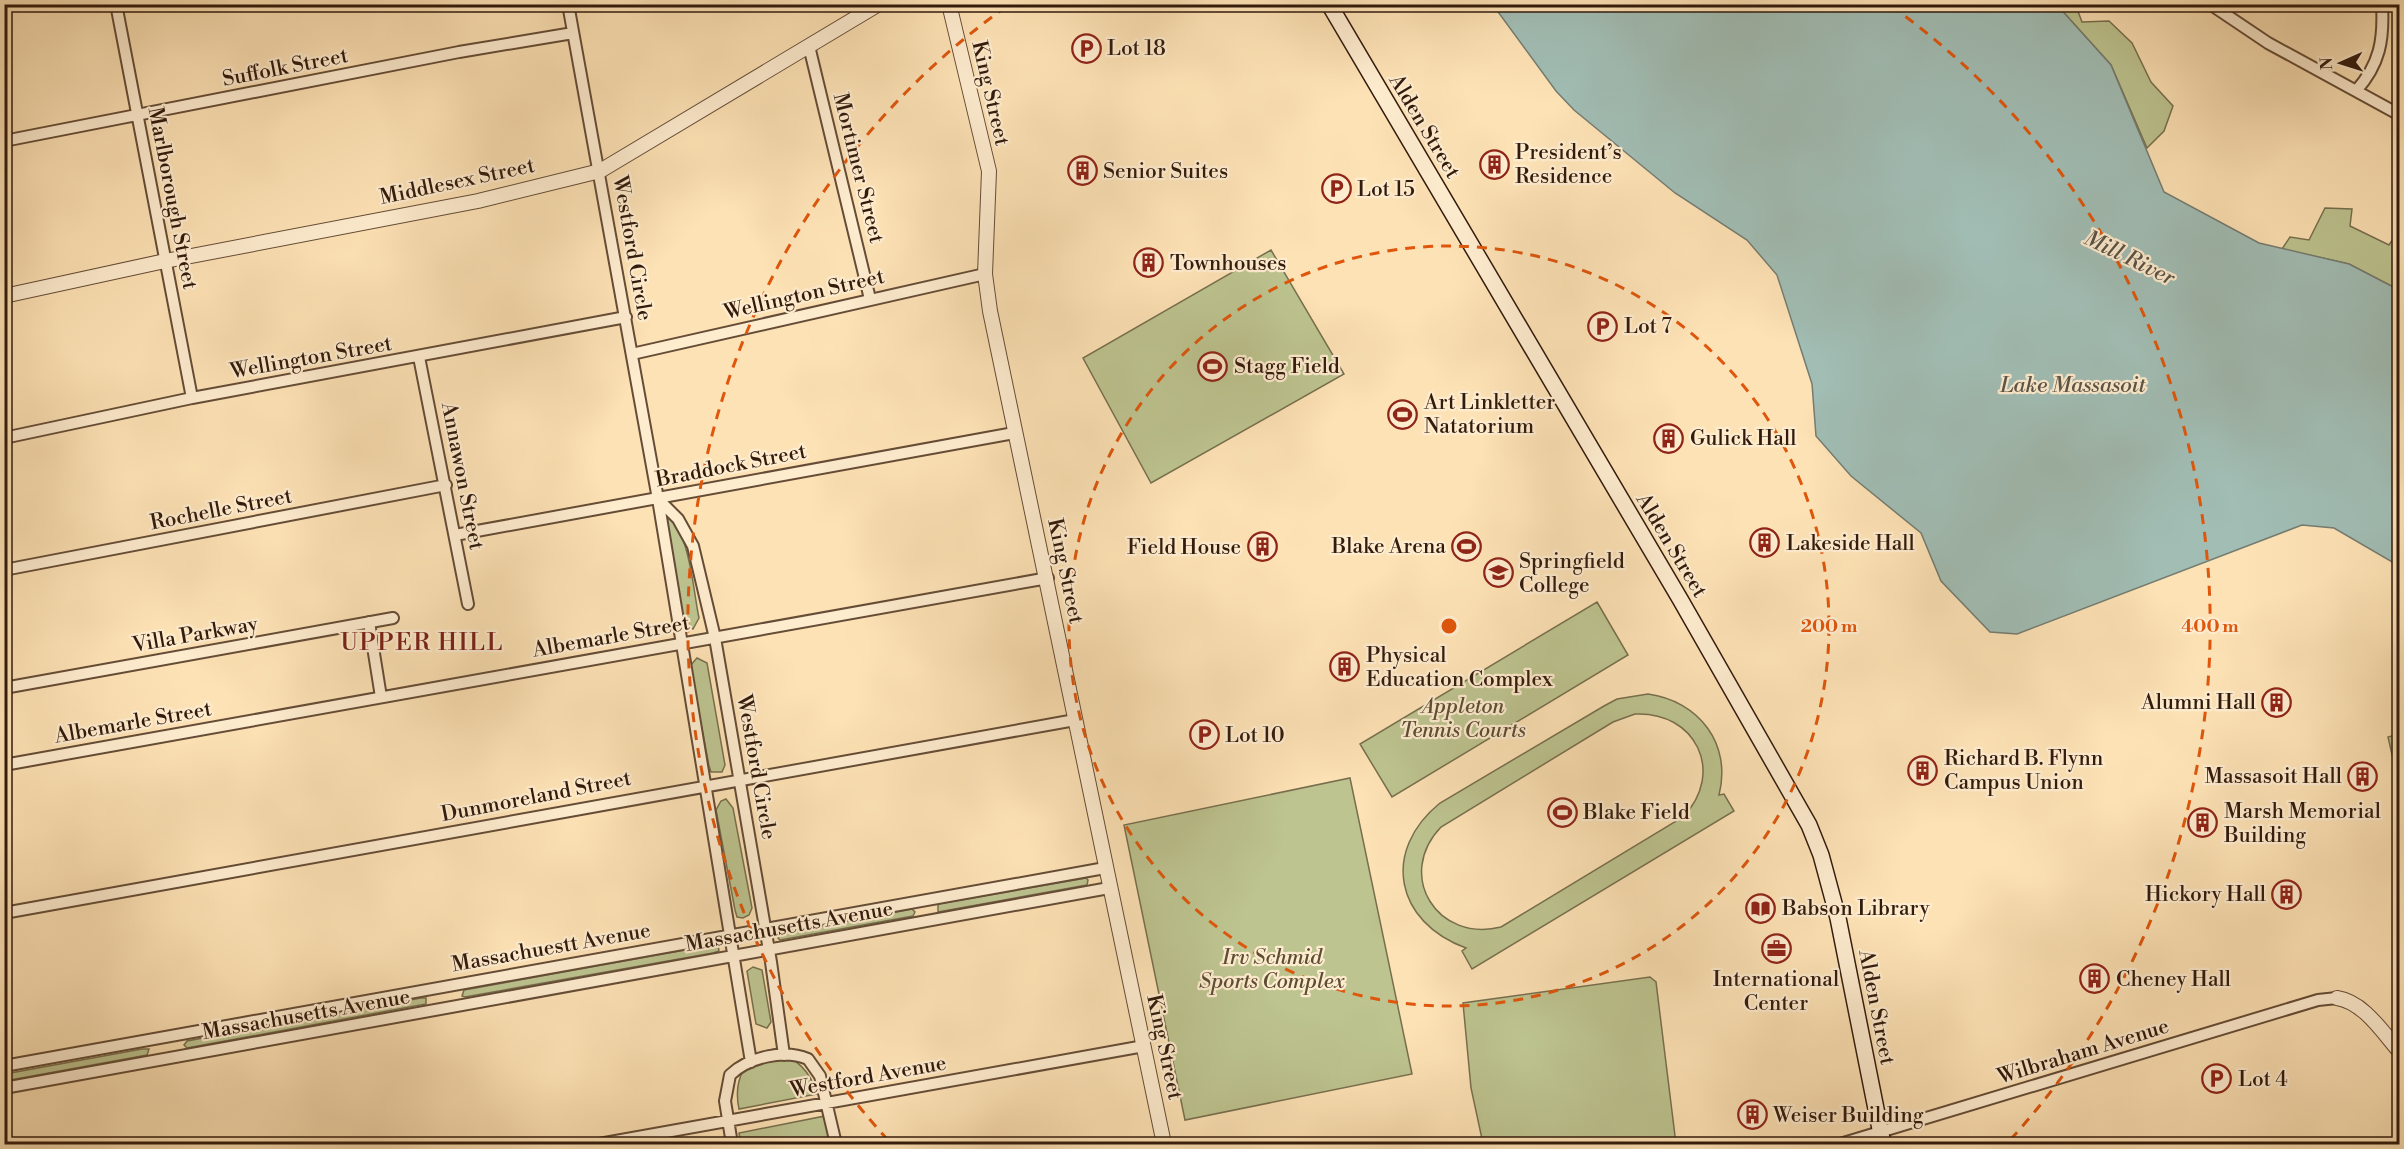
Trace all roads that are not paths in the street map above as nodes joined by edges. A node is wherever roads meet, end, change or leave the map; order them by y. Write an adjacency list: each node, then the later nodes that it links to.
1 (116, 4): 12 (street, Marlborough Street)
2 (568, 4): 8 (street, Westford Circle)
3 (879, 4): 9 (street, Middlesex Street)
4 (949, 4): 16 (street, King Street)
5 (1329, 4): 63 (main road, Alden Street)
6 (2210, 4): 10 (street)
7 (2382, 4): 10 (street)
8 (573, 33): 12 (street, Suffolk Street); 14 (street, Westford Circle)
9 (808, 46): 14 (street, Middlesex Street); 18 (street, Mortimer Street)
10 (2356, 91): 11 (street)
11 (2400, 115)
12 (137, 116): 13 (street, Suffolk Street); 15 (street, Marlborough Street)
13 (4, 141)
14 (600, 171): 15 (street, Middlesex Street); 19 (street, Westford Circle)
15 (165, 261): 17 (street, Middlesex Street); 22 (street, Marlborough Street)
16 (985, 274): 18 (street, Wellington Street); 23 (street, King Street)
17 (4, 296)
18 (870, 299): 20 (street, Wellington Street)
19 (626, 317): 20 (street, Westford Circle); 21 (street, Wellington Street)
20 (632, 354): 26 (street, Westford Circle)
21 (419, 357): 22 (street, Wellington Street); 25 (street, Annawon Street)
22 (192, 398): 24 (street, Wellington Street)
23 (1014, 433): 26 (street, Braddock Street); 29 (street, King Street)
24 (4, 438)
25 (446, 485): 27 (street, Annawon Street); 28 (street, Rochelle Street)
26 (658, 499): 27 (street, Braddock Street); 33 (street, Westford Circle); 34 (street, Westford Circle)
27 (455, 535): 30 (street, Annawon Street)
28 (4, 570)
29 (1048, 578): 33 (street, Albemarle Street); 37 (street, King Street)
30 (468, 603)
31 (393, 618): 32 (street, Villa Parkway)
32 (369, 622): 35 (street, Villa Parkway); 36 (street)
33 (715, 638): 34 (street, Albemarle Street); 39 (street, Westford Circle)
34 (682, 643): 36 (street, Albemarle Street); 40 (street, Westford Circle)
35 (4, 688)
36 (381, 697): 38 (street, Albemarle Street)
37 (1075, 720): 39 (street, Dunmoreland Street); 41 (street, King Street)
38 (4, 765)
39 (739, 778): 40 (street, Dunmoreland Street); 46 (street, Westford Circle)
40 (706, 785): 44 (street, Dunmoreland Street); 47 (street, Westford Circle)
41 (1105, 868): 42 (street, King Street); 43 (street, Massachuestt Avenue)
42 (1109, 888): 45 (street, Massachusetts Avenue); 54 (street, King Street)
43 (923, 900): 45 (street, Massachusetts Avenue); 46 (street, Massachuestt Avenue)
44 (4, 913)
45 (927, 921): 48 (street, Massachusetts Avenue)
46 (765, 927): 47 (street, Massachuestt Avenue); 48 (street, Westford Circle)
47 (731, 934): 49 (street, Westford Circle); 50 (street, Massachuestt Avenue)
48 (769, 949): 49 (street, Massachusetts Avenue); 56 (street, Westford Circle)
49 (735, 956): 52 (street, Massachusetts Avenue); 58 (street, Westford Circle)
50 (443, 986): 52 (street); 53 (street, Massachuestt Avenue)
51 (2337, 998): 55 (street); 63 (street, Wilbraham Avenue)
52 (447, 1008): 57 (street, Massachusetts Avenue)
53 (169, 1036): 57 (street); 59 (street, Massachuestt Avenue)
54 (1143, 1046): 61 (street, Westford Avenue); 67 (street, King Street)
55 (2400, 1052)
56 (784, 1055): 58 (street); 61 (street)
57 (172, 1058): 60 (street, Massachusetts Avenue)
58 (751, 1062): 62 (street)
59 (4, 1066)
60 (4, 1088)
61 (828, 1102): 62 (street, Westford Avenue); 66 (street)
62 (728, 1120): 64 (street, Westford Avenue); 65 (street)
63 (1882, 1138): 68 (street, Wilbraham Avenue)
64 (599, 1144)
65 (732, 1144)
66 (836, 1144)
67 (1164, 1144)
68 (1840, 1144)

